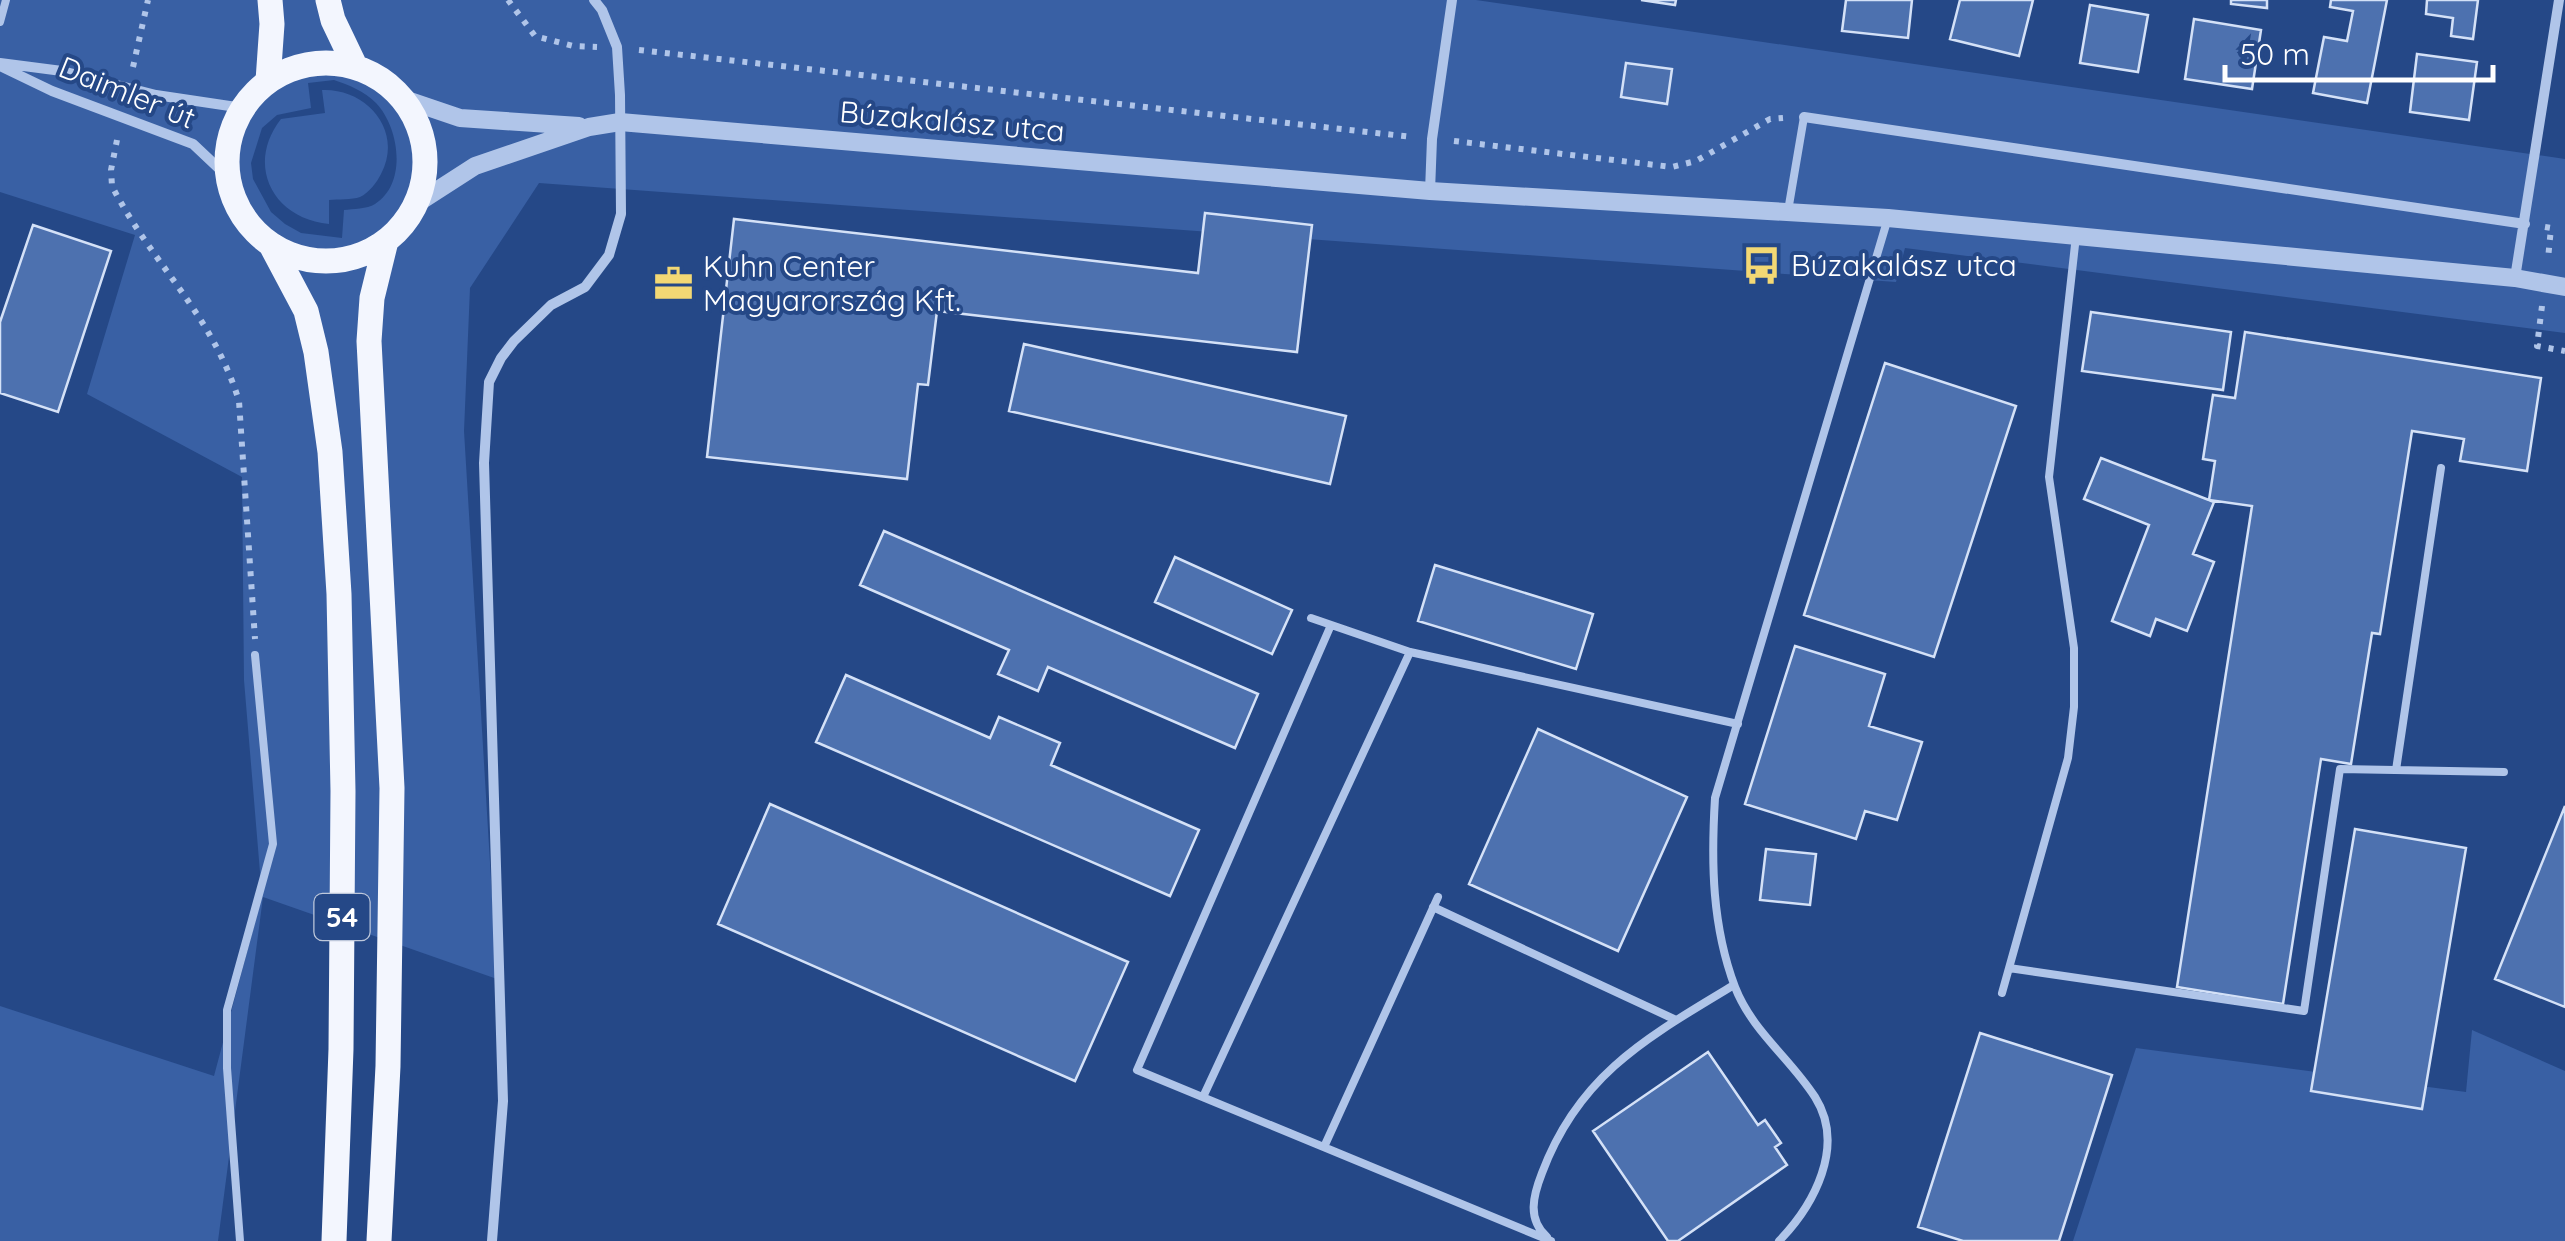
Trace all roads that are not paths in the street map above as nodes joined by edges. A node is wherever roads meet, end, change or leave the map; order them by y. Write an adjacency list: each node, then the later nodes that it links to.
1 (6, 0): 7 (lane)
2 (270, 0): 10 (main road)
3 (328, 0): 9 (main road)
4 (594, 0): 14 (street)
5 (1452, 0): 17 (street)
6 (2559, 0): 21 (street)
7 (0, 22)
8 (0, 64): 12 (street, Daimler út); 16 (street, Daimler út)
9 (356, 66): 10 (main road); 11 (main road)
10 (268, 81): 12 (main road)
11 (404, 100): 15 (street, Búzakalász utca); 18 (main road, 54)
12 (242, 108): 16 (main road)
13 (1804, 118): 19 (lane); 21 (street)
14 (620, 122): 15 (street, Búzakalász utca); 17 (street, Búzakalász utca); 46 (street)
15 (589, 127): 18 (street, Búzakalász utca)
16 (228, 177): 24 (main road, 54)
17 (1430, 191): 19 (street, Búzakalász utca)
18 (416, 204): 23 (main road, 54)
19 (1788, 211): 20 (street, Búzakalász utca)
20 (1888, 218): 22 (street, Búzakalász utca); 32 (lane)
21 (2525, 224): 25 (street)
22 (2076, 236): 25 (street, Búzakalász utca); 37 (lane)
23 (386, 241): 24 (main road, 54); 45 (main road, 54)
24 (271, 244): 44 (main road, 54)
25 (2515, 278): 26 (street, Búzakalász utca)
26 (2565, 286)
27 (2441, 468): 33 (lane)
28 (1311, 618): 29 (lane)
29 (1331, 624): 30 (lane); 41 (lane)
30 (1410, 652): 32 (lane); 41 (lane)
31 (256, 656): 43 (lane)
32 (1738, 724): 38 (lane)
33 (2396, 770): 34 (lane); 37 (lane)
34 (2504, 772)
35 (1438, 897): 36 (lane)
36 (1434, 907): 40 (lane); 42 (lane)
37 (2009, 968): 39 (lane)
38 (1734, 985): 40 (lane); 48 (lane)
39 (2002, 993)
40 (1676, 1020): 47 (lane)
41 (1203, 1097): 42 (lane)
42 (1324, 1147): 47 (lane)
43 (240, 1241)
44 (334, 1241)
45 (379, 1241)
46 (492, 1241)
47 (1551, 1241)
48 (1779, 1241)

